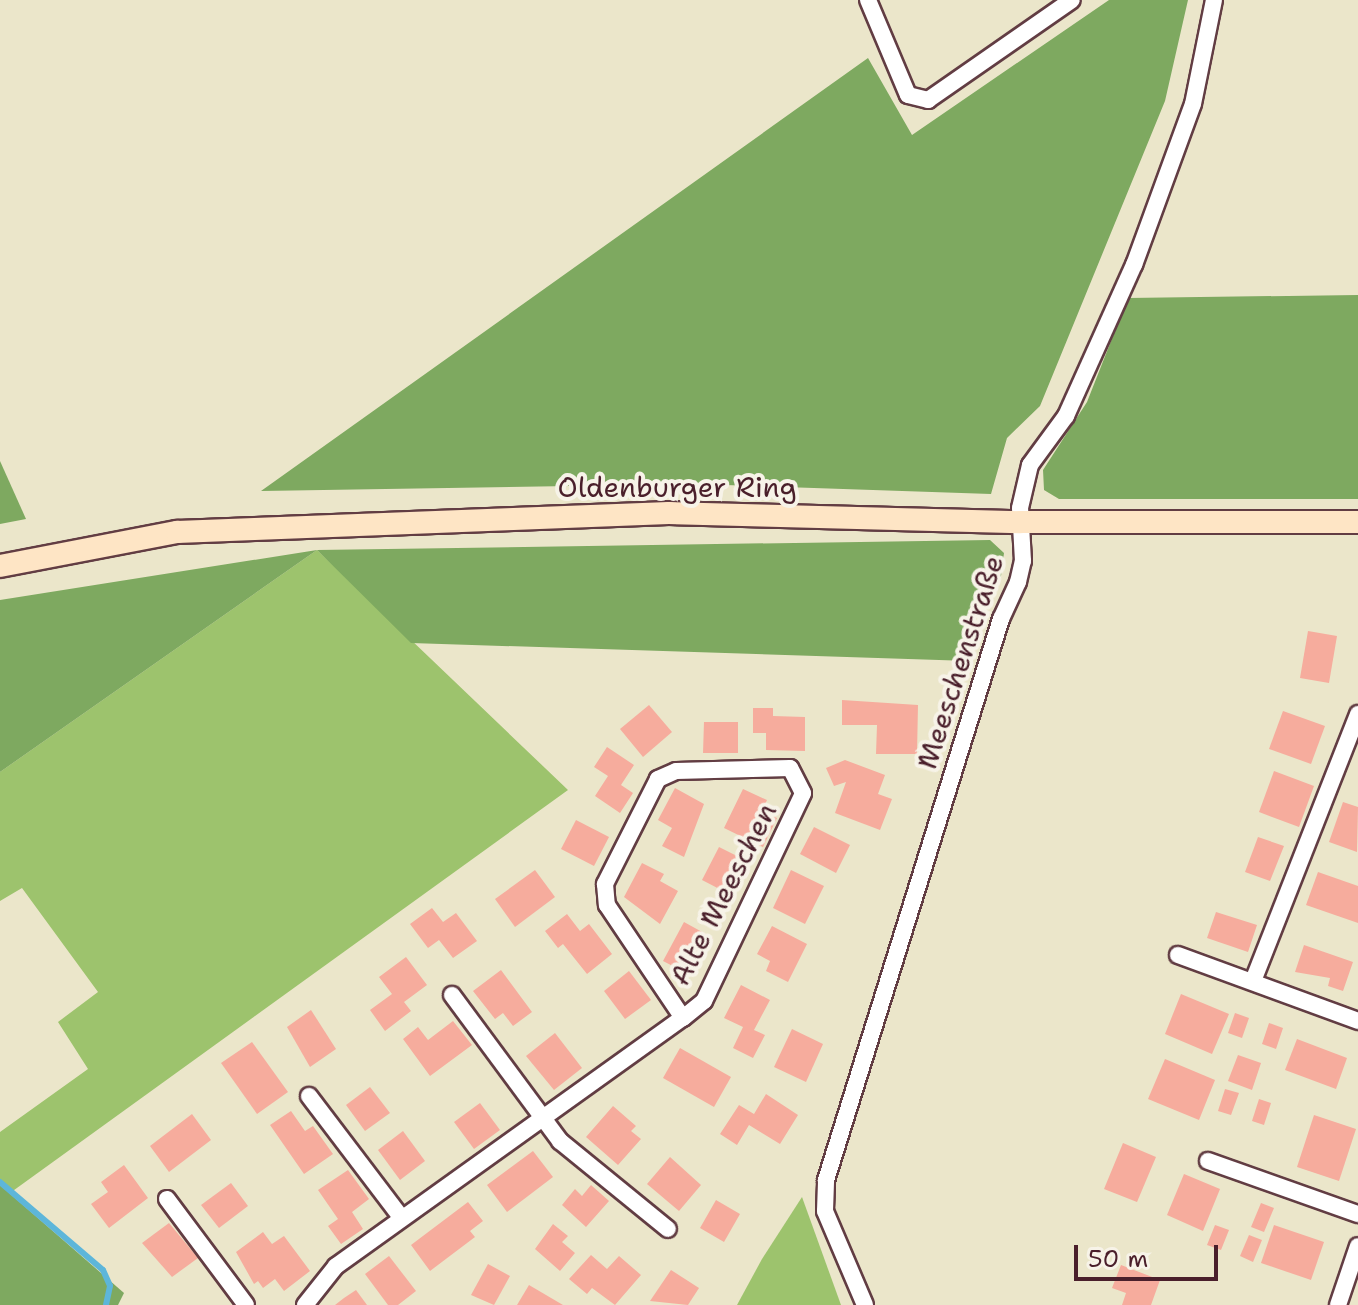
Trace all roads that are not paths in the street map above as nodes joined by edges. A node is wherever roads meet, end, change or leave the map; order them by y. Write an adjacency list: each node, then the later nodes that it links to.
1 (868, 0): 2 (street)
2 (1072, 0)
3 (1214, 0): 4 (street, Meeschenstraße)
4 (1020, 522): 5 (main road, Oldenburger Ring); 6 (main road, Oldenburger Ring); 23 (street, Meeschenstraße)
5 (1358, 522)
6 (0, 566)
7 (1358, 714): 9 (street)
8 (1178, 955): 9 (street)
9 (1253, 981): 12 (street)
10 (452, 995): 14 (street)
11 (683, 1018): 11 (street, Alte Meeschen); 14 (street, Alte Meeschen)
12 (1358, 1021)
13 (309, 1096): 18 (street)
14 (543, 1119): 18 (street, Alte Meeschen); 19 (street)
15 (1208, 1161): 17 (street)
16 (167, 1199): 21 (street)
17 (1358, 1214)
18 (401, 1217): 22 (street, Alte Meeschen)
19 (668, 1229)
20 (1358, 1246): 24 (street)
21 (246, 1305)
22 (305, 1305)
23 (865, 1305)
24 (1338, 1305)

